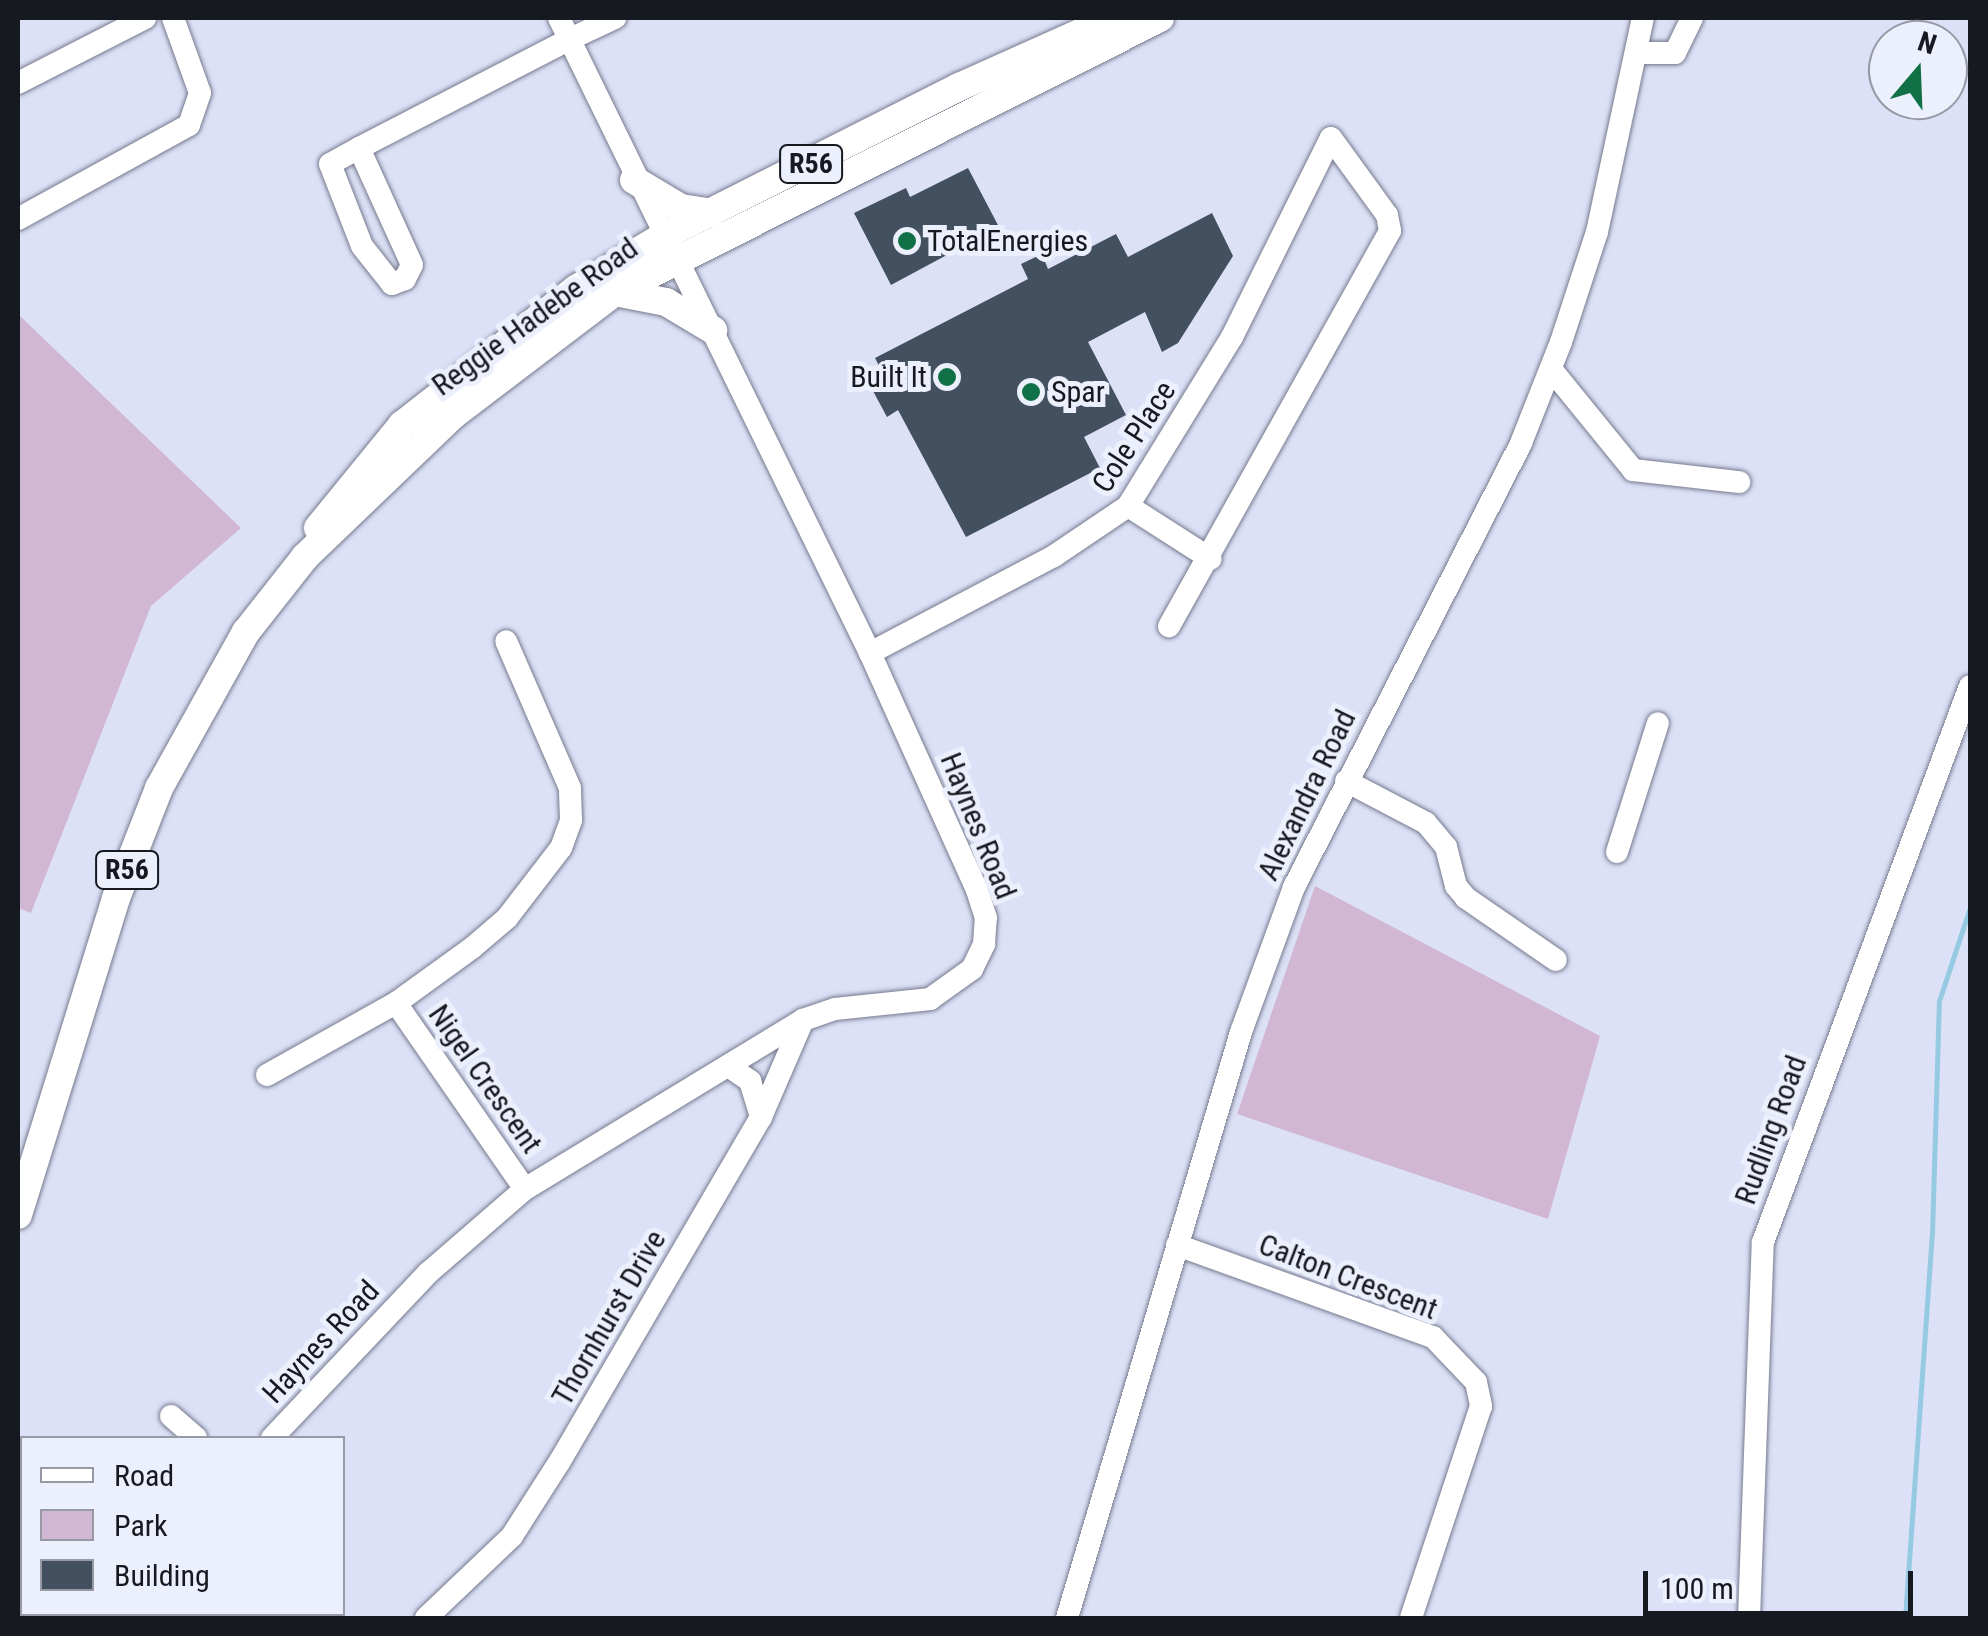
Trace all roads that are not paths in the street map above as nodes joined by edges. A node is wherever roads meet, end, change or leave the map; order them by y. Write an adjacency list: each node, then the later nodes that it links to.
1 (145, 18): 10 (street)
2 (172, 18): 14 (street)
3 (615, 18): 8 (street)
4 (1113, 18): 13 (main road, Reggie Hadebe Road / R56)
5 (1160, 18): 15 (main road, Reggie Hadebe Road / R56)
6 (1643, 18): 9 (street, Alexandra Road)
7 (1692, 18): 9 (street)
8 (565, 28): 11 (street); 12 (street, Haynes Road)
9 (1637, 53): 18 (street, Alexandra Road)
10 (18, 83)
11 (358, 148): 11 (street)
12 (634, 180): 13 (main road); 15 (street, Haynes Road)
13 (712, 213): 15 (main road, Reggie Hadebe Road / R56)
14 (18, 218)
15 (667, 247): 16 (main road, Reggie Hadebe Road / R56); 17 (street, Haynes Road); 21 (main road, Reggie Hadebe Road / R56)
16 (615, 292): 17 (main road); 21 (main road, Reggie Hadebe Road / R56)
17 (714, 330): 25 (street, Haynes Road)
18 (1551, 368): 19 (street); 28 (street, Alexandra Road)
19 (1739, 482)
20 (1128, 506): 22 (street); 22 (street, Cole Place); 25 (street, Cole Place)
21 (304, 556): 37 (main road, Reggie Hadebe Road / R56)
22 (1211, 559): 23 (street)
23 (1169, 626)
24 (506, 641): 31 (street, Nigel Crescent)
25 (870, 653): 32 (street, Haynes Road)
26 (1970, 686): 45 (street, Rudling Road)
27 (1658, 723): 29 (street)
28 (1346, 781): 30 (street); 38 (street, Alexandra Road)
29 (1617, 852)
30 (1556, 960)
31 (396, 1003): 34 (street, Nigel Crescent); 36 (street, Nigel Crescent)
32 (803, 1020): 33 (street, Haynes Road); 35 (street, Thornhurst Drive)
33 (728, 1066): 35 (street); 36 (street, Haynes Road)
34 (266, 1075)
35 (761, 1116): 42 (street, Thornhurst Drive)
36 (525, 1189): 41 (street, Haynes Road)
37 (18, 1214)
38 (1177, 1246): 43 (street, Alexandra Road); 44 (street, Calton Crescent)
39 (171, 1416): 40 (street)
40 (194, 1436)
41 (274, 1436)
42 (426, 1618)
43 (1067, 1618)
44 (1411, 1618)
45 (1749, 1618)

